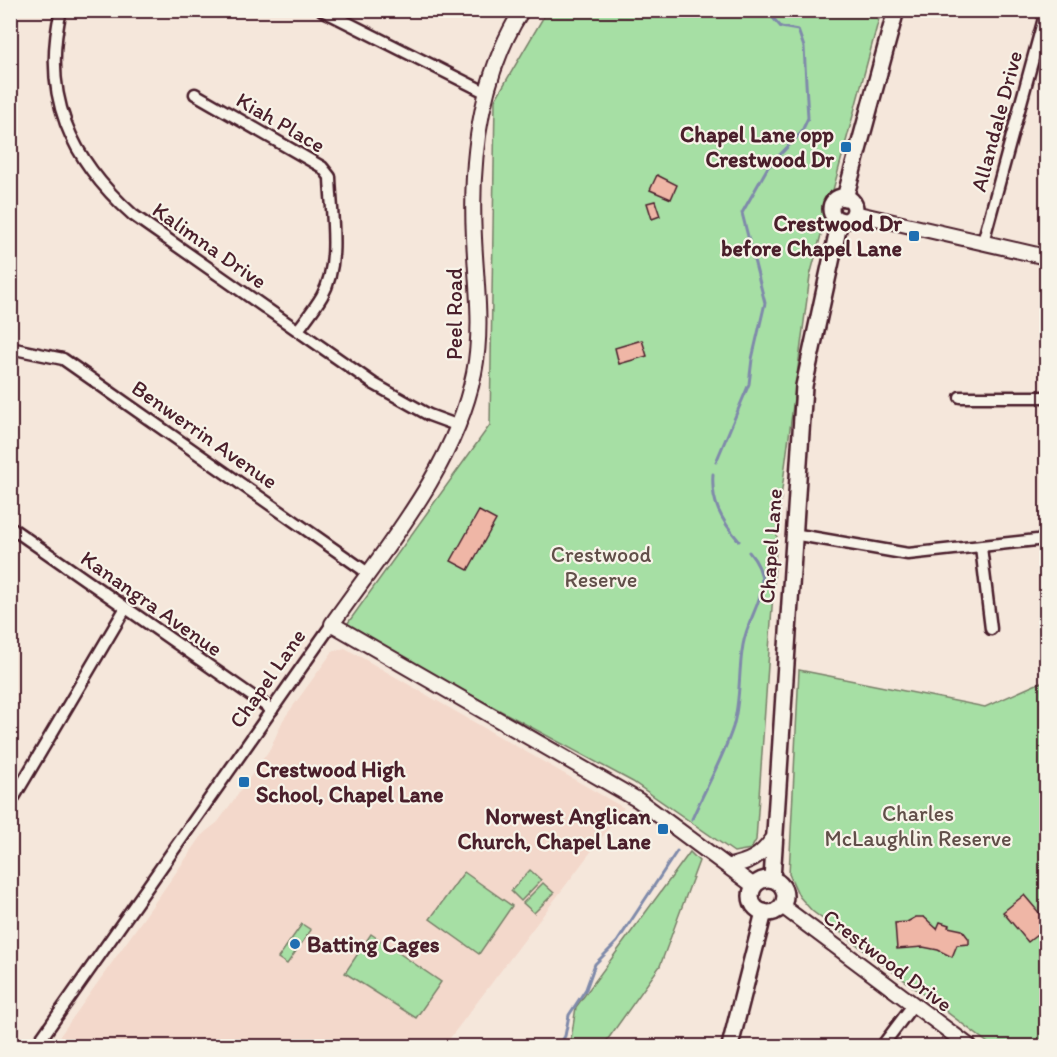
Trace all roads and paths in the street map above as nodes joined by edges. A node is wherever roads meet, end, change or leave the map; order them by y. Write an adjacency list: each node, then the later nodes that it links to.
1 (61, 10): 13 (street, Kalimna Drive)
2 (322, 10): 6 (street)
3 (522, 10): 6 (street, Peel Road)
4 (896, 10): 8 (main road)
5 (1047, 11): 11 (street, Allandale Drive)
6 (485, 92): 17 (street, Peel Road)
7 (195, 94): 13 (street, Kiah Place)
8 (845, 198): 9 (main road); 10 (main road)
9 (854, 213): 10 (main road); 11 (street)
10 (840, 220): 19 (main road, Chapel Lane)
11 (983, 242): 12 (street)
12 (1047, 256)
13 (298, 330): 17 (street, Kalimna Drive)
14 (10, 348): 22 (street, Benwerrin Avenue)
15 (960, 397): 16 (street)
16 (1047, 397)
17 (459, 426): 22 (street, Peel Road)
18 (10, 527): 23 (street, Kanangra Avenue)
19 (793, 534): 21 (street); 28 (main road, Chapel Lane)
20 (1047, 539): 21 (street)
21 (981, 547): 25 (street)
22 (368, 573): 24 (street, Peel Road)
23 (125, 609): 26 (street, Kanangra Avenue); 27 (street)
24 (332, 624): 26 (street, Chapel Lane); 29 (street, Chapel Lane)
25 (991, 629)
26 (272, 710): 35 (street, Chapel Lane)
27 (10, 804)
28 (772, 840): 29 (street); 30 (main road, Chapel Lane)
29 (730, 866): 31 (street, Chapel Lane)
30 (772, 879): 31 (main road); 32 (main road)
31 (754, 886): 33 (main road)
32 (782, 906): 33 (main road); 34 (street, Crestwood Drive)
33 (764, 912): 36 (main road)
34 (913, 1005): 37 (street); 38 (street, Crestwood Drive)
35 (36, 1047)
36 (730, 1047)
37 (882, 1047)
38 (969, 1047)

